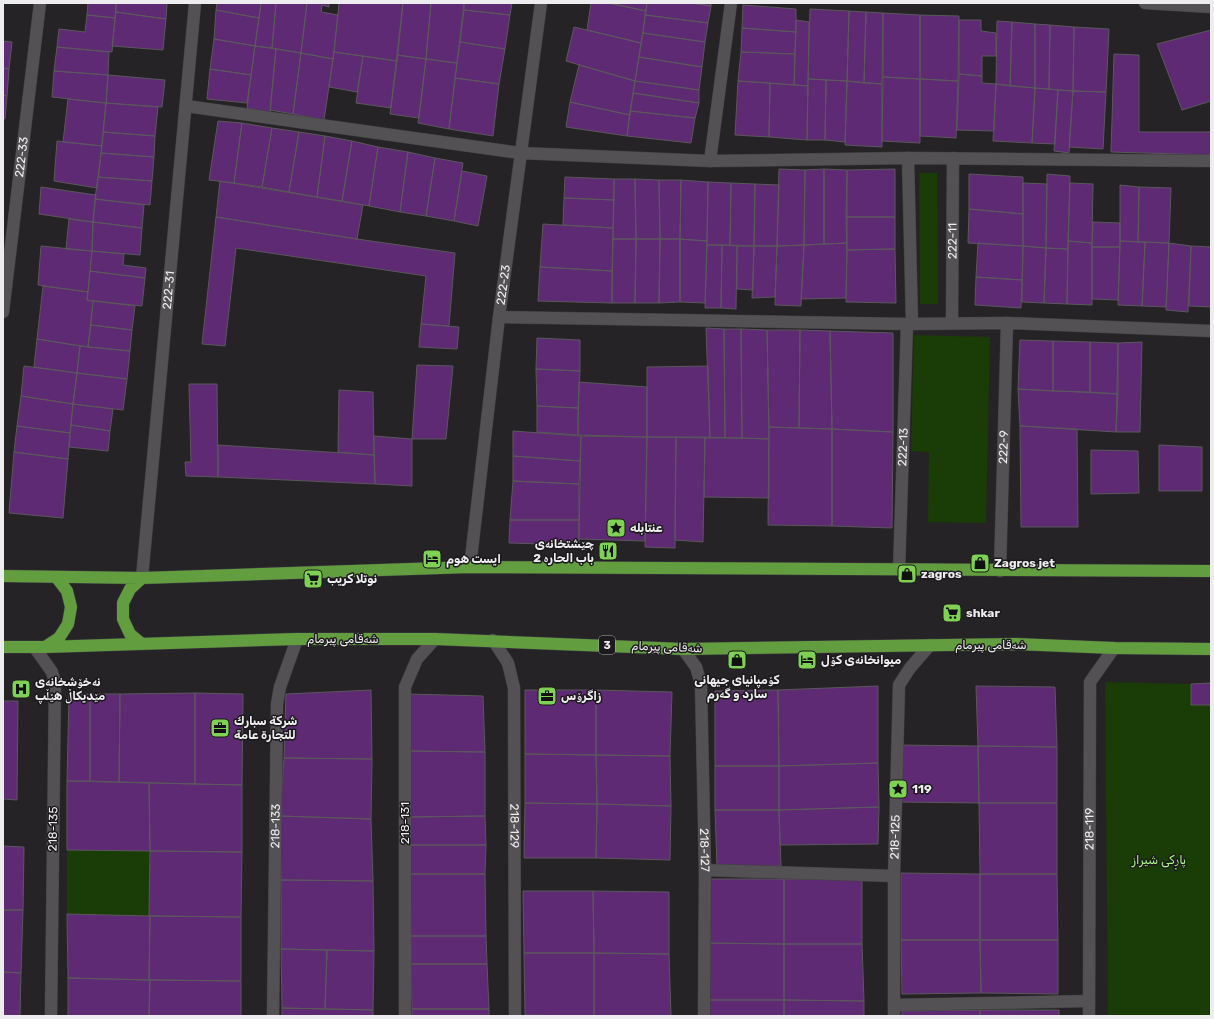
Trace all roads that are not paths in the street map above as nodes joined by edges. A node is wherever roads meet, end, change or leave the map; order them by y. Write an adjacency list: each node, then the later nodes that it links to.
1 (40, 3): 13 (street, 222-33)
2 (195, 3): 7 (street, 222-31)
3 (541, 3): 8 (street, 222-23)
4 (731, 3): 11 (street)
5 (1145, 3): 6 (street)
6 (1211, 7)
7 (186, 106): 8 (street); 25 (street, 222-31)
8 (520, 152): 11 (street); 14 (street, 222-23)
9 (908, 158): 10 (street); 11 (street); 17 (street, 222-13)
10 (953, 158): 12 (street); 15 (street, 222-11)
11 (710, 161)
12 (1211, 161)
13 (3, 312)
14 (500, 317): 17 (street); 19 (street, 222-23)
15 (952, 323): 16 (street); 17 (street)
16 (1007, 323): 18 (street); 21 (street, 222-9)
17 (909, 324): 20 (street, 222-13)
18 (1211, 331)
19 (470, 568): 20 (highway); 25 (highway)
20 (899, 570): 21 (highway)
21 (1000, 571): 22 (highway)
22 (1211, 571)
23 (3, 576): 24 (highway)
24 (57, 578): 25 (highway); 32 (highway)
25 (142, 578): 29 (highway)
26 (297, 639): 27 (highway, شەقامی پیرمام / 3); 29 (highway, شەقامی پیرمام / 3); 41 (street, 218-133)
27 (435, 639): 28 (highway, شەقامی پیرمام / 3); 42 (street, 218-131)
28 (493, 640): 34 (highway, شەقامی پیرمام / 3); 43 (street, 218-129)
29 (142, 644): 32 (highway, شەقامی پیرمام / 3)
30 (930, 645): 33 (highway, شەقامی پیرمام / 3); 34 (highway, شەقامی پیرمام / 3); 37 (street, 218-125)
31 (3, 647): 32 (highway, شەقامی پیرمام / 3)
32 (40, 648): 40 (street, 218-135)
33 (1114, 648): 35 (highway, شەقامی پیرمام / 3); 38 (street, 218-119)
34 (683, 649): 36 (street, 218-127)
35 (1209, 651)
36 (704, 870): 37 (street); 44 (street, 218-127)
37 (894, 876): 39 (street, 218-125)
38 (1089, 1001): 39 (street); 45 (street, 218-119)
39 (894, 1010)
40 (51, 1016)
41 (273, 1016)
42 (405, 1016)
43 (515, 1016)
44 (704, 1016)
45 (1089, 1016)

